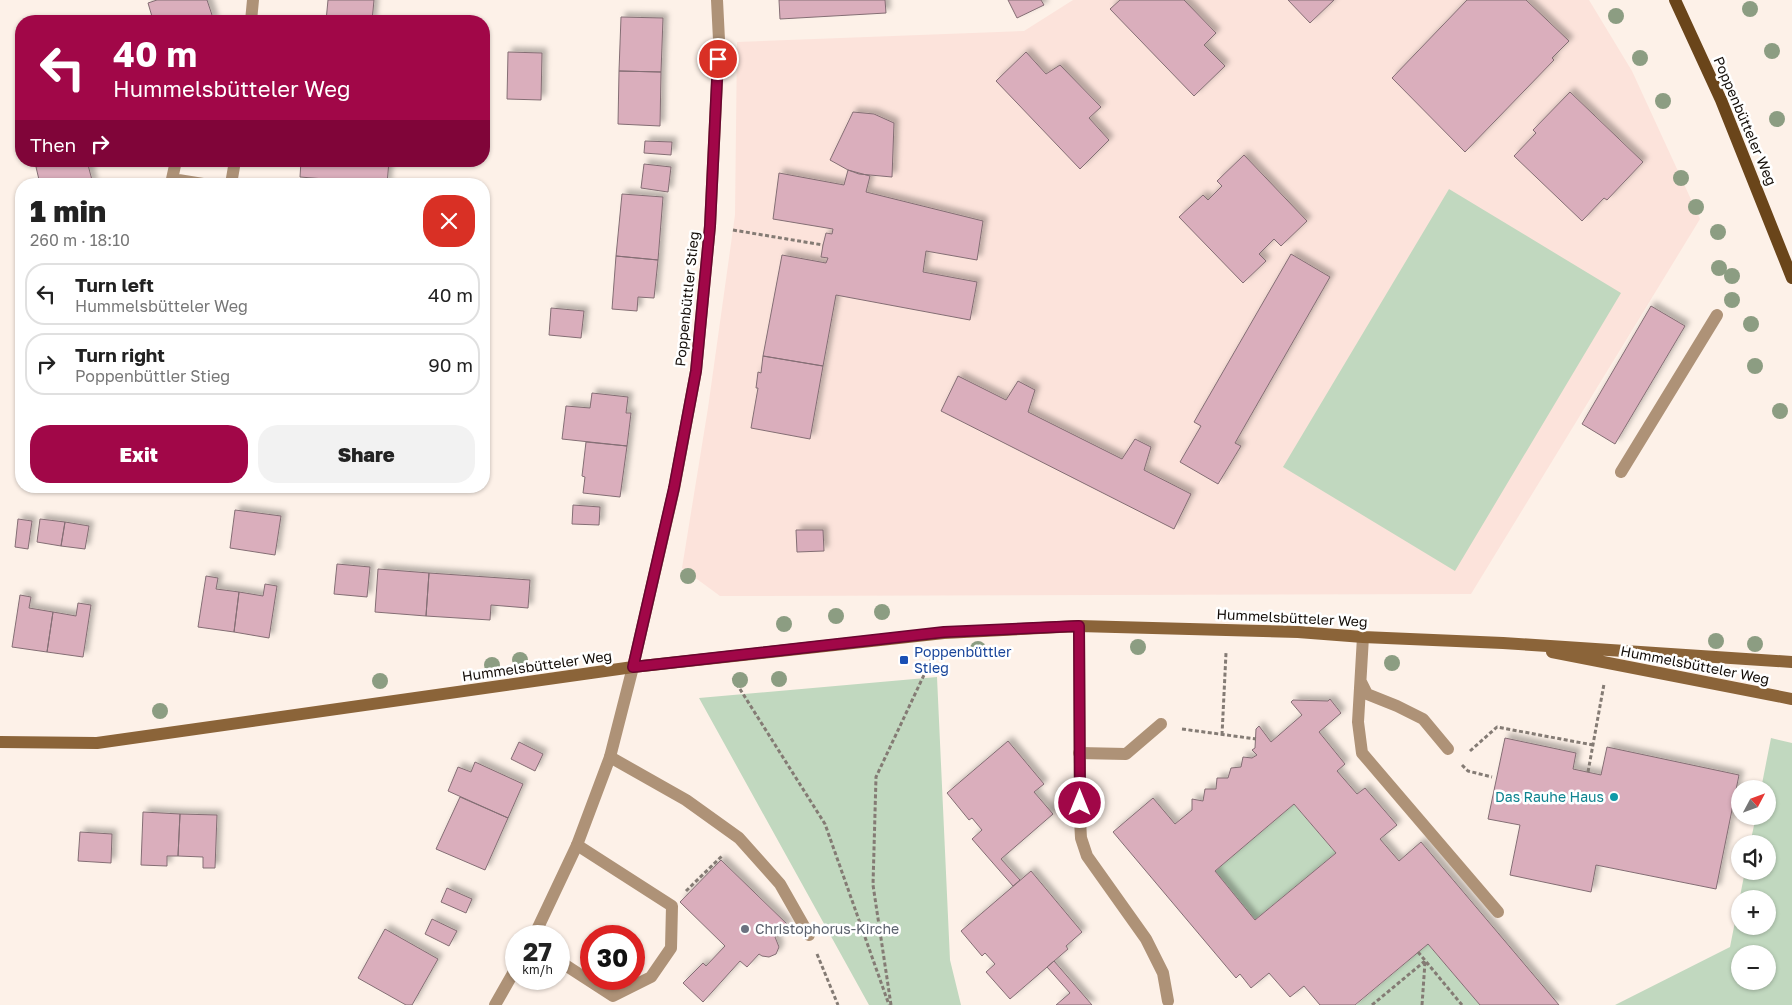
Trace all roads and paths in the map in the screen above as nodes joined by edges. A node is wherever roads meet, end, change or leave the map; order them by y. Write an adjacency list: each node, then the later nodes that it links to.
1 (252, 0): 4 (street)
2 (717, 0): 5 (street, Poppenbüttler Stieg)
3 (1675, 2): 7 (main road, Poppenbütteler Weg)
4 (251, 15)
5 (710, 226): 6 (path); 20 (street, Poppenbüttler Stieg)
6 (823, 245)
7 (1792, 278)
8 (1717, 315): 9 (street)
9 (1621, 472)
10 (1079, 626): 11 (street, Hummelsbütteler Weg); 12 (street, Hummelsbütteler Weg); 29 (street)
11 (1228, 630): 13 (street, Hummelsbütteler Weg); 24 (path)
12 (944, 632): 16 (street, Hummelsbütteler Weg); 47 (path)
13 (1363, 637): 14 (street, Hummelsbütteler Weg); 21 (street)
14 (1503, 643): 17 (street, Hummelsbütteler Weg); 19 (street, Hummelsbütteler Weg)
15 (1792, 655): 17 (street)
16 (720, 657): 20 (street, Hummelsbütteler Weg); 47 (path)
17 (1779, 660): 18 (street, Hummelsbütteler Weg)
18 (1792, 662)
19 (1608, 663): 22 (street, Hummelsbütteler Weg); 27 (path)
20 (633, 667): 26 (street, Hummelsbütteler Weg); 30 (street, Poppenbüttler Stieg)
21 (1361, 682): 28 (street); 37 (street)
22 (1792, 699)
23 (1161, 724): 24 (path); 29 (street)
24 (1222, 735): 25 (path)
25 (1256, 739)
26 (0, 742)
27 (1593, 745): 31 (path); 32 (path)
28 (1448, 749): 31 (path)
29 (1079, 754): 44 (street)
30 (610, 757): 34 (street); 35 (street, Poppenbüttler Stieg)
31 (1458, 761): 33 (path)
32 (1588, 772)
33 (1492, 777)
34 (739, 838): 36 (path); 39 (street)
35 (577, 845): 36 (street); 38 (street, Poppenbüttler Stieg)
36 (672, 906): 42 (street)
37 (1498, 912)
38 (539, 925)
39 (809, 935): 46 (path)
40 (1418, 952): 41 (path)
41 (1425, 961): 48 (path); 49 (path); 50 (path)
42 (570, 968)
43 (505, 987): 45 (street)
44 (1168, 1001)
45 (495, 1005)
46 (838, 1005)
47 (890, 1005)
48 (1372, 1005)
49 (1422, 1005)
50 (1462, 1005)

